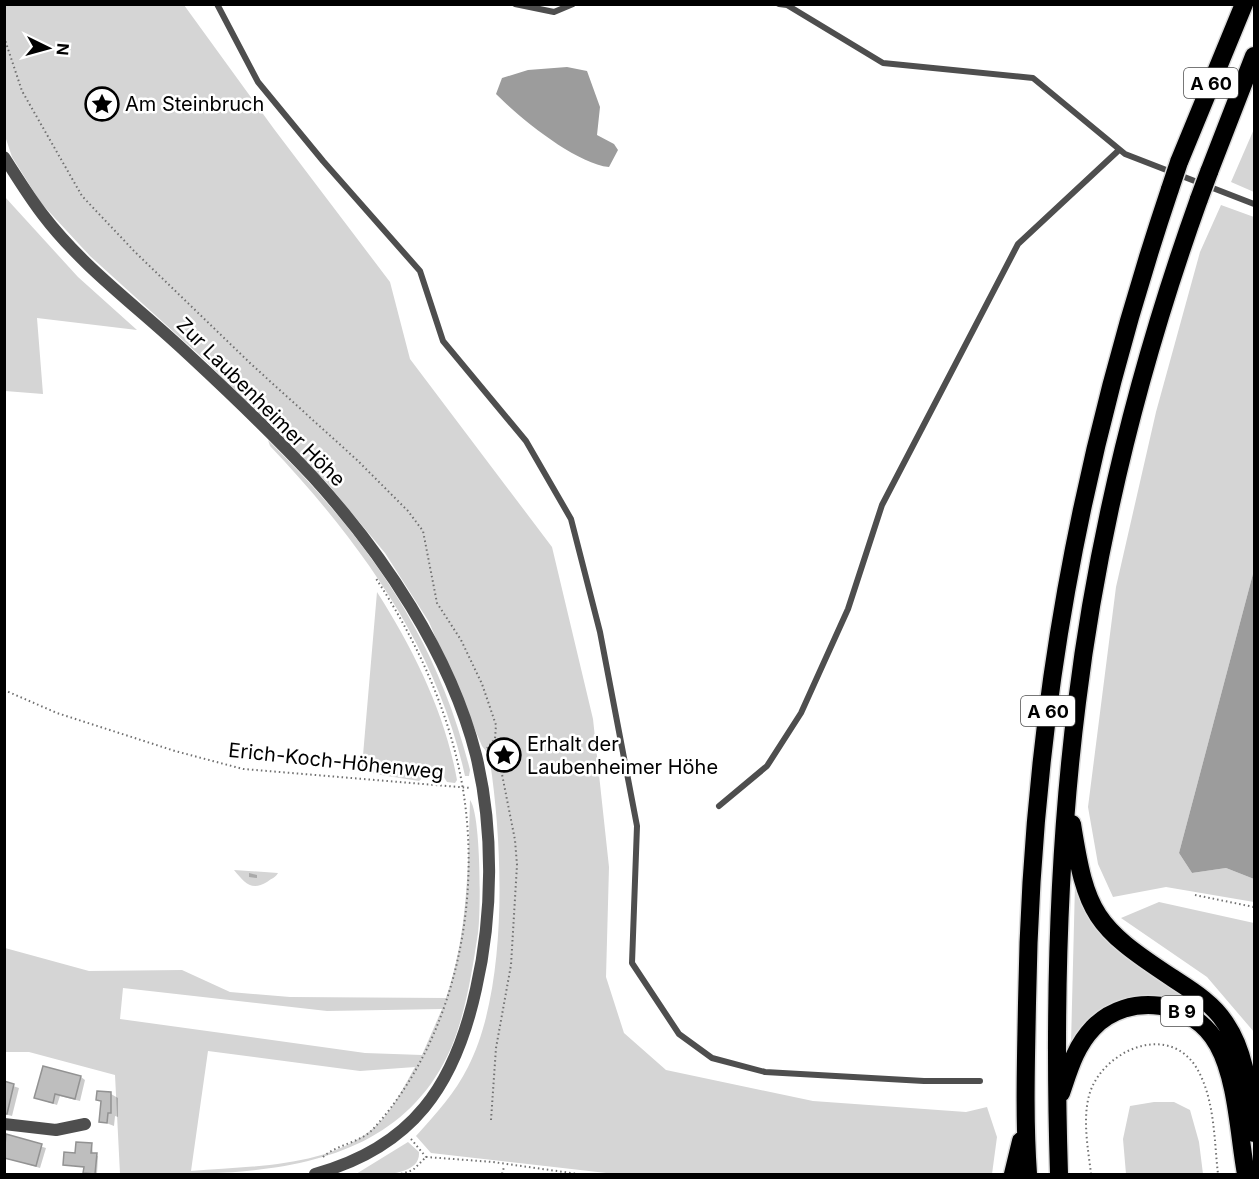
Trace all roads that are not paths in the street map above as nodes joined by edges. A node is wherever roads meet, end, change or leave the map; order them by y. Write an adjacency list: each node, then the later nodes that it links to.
1 (217, 4): 12 (lane)
2 (515, 4): 3 (lane)
3 (573, 4)
4 (779, 4): 7 (lane)
5 (1244, 4): 14 (highway, A 60, bridge)
6 (1254, 56): 10 (highway, A 60, bridge)
7 (1119, 150): 9 (lane); 11 (lane)
8 (4, 157): 18 (street, Zur Laubenheimer Höhe)
9 (1254, 204)
10 (1068, 793): 13 (highway, A 60); 17 (highway, A 60)
11 (719, 806)
12 (980, 1081)
13 (1057, 1106): 21 (highway, A 60); 22 (highway, B 9)
14 (1026, 1122): 19 (highway); 20 (highway, A 60)
15 (4, 1124): 16 (street)
16 (85, 1124)
17 (1254, 1133)
18 (315, 1174)
19 (1013, 1174)
20 (1028, 1174)
21 (1059, 1174)
22 (1246, 1174)

